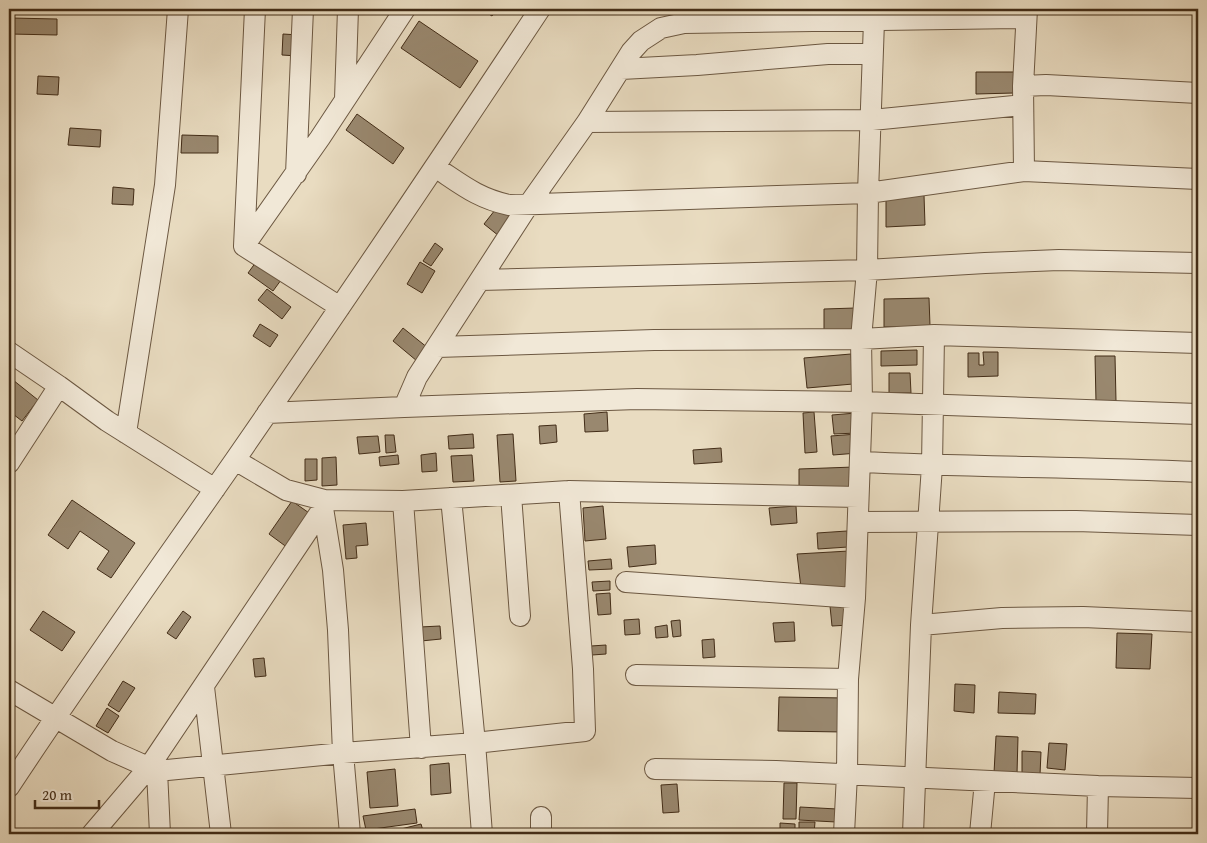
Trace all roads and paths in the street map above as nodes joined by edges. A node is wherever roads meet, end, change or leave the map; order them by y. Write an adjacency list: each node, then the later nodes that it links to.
1 (178, 9): 38 (street)
2 (255, 9): 22 (street)
3 (303, 9): 18 (street)
4 (348, 9): 13 (street)
5 (405, 9): 13 (street)
6 (540, 9): 16 (street)
7 (1026, 14): 8 (street); 12 (street)
8 (874, 21): 9 (street); 10 (street)
9 (872, 54): 10 (street); 14 (street)
10 (621, 69): 15 (street)
11 (1198, 93): 12 (street)
12 (1023, 95): 14 (street); 17 (street)
13 (345, 100): 18 (street)
14 (872, 120): 15 (street); 20 (street)
15 (587, 122): 21 (street)
16 (435, 166): 21 (street); 26 (street)
17 (1024, 171): 19 (street); 20 (street)
18 (296, 174): 22 (street)
19 (1198, 179)
20 (868, 193): 21 (street); 24 (street)
21 (529, 204): 25 (street)
22 (244, 246): 26 (street)
23 (1198, 263): 24 (street)
24 (868, 270): 25 (street); 28 (street)
25 (480, 280): 30 (street)
26 (340, 307): 36 (street)
27 (934, 335): 28 (street); 29 (street); 34 (street)
28 (861, 339): 30 (street); 33 (street)
29 (1198, 343)
30 (437, 347): 35 (street)
31 (10, 355): 32 (street)
32 (59, 386): 38 (street); 41 (street)
33 (862, 402): 34 (street); 35 (street); 40 (street)
34 (933, 404): 37 (street); 42 (street)
35 (404, 407): 36 (street)
36 (267, 413): 39 (street)
37 (1198, 414)
38 (126, 434): 44 (street)
39 (234, 460): 44 (street); 50 (street)
40 (860, 462): 42 (street); 47 (street)
41 (9, 463)
42 (932, 466): 43 (street); 51 (street)
43 (1198, 472)
44 (215, 489): 63 (street)
45 (570, 491): 46 (street); 47 (street); 64 (street)
46 (511, 495): 48 (street); 56 (street)
47 (858, 497): 52 (street)
48 (451, 498): 49 (street); 64 (street)
49 (403, 501): 50 (street); 65 (street)
50 (323, 504): 61 (street); 66 (street)
51 (928, 520): 52 (street); 53 (street); 58 (street)
52 (858, 522): 55 (street)
53 (1198, 525)
54 (626, 582): 55 (street)
55 (855, 598): 60 (street)
56 (520, 616)
57 (1198, 622): 58 (street)
58 (921, 624): 71 (street)
59 (636, 675): 60 (street)
60 (848, 679): 70 (street)
61 (204, 687): 67 (street); 68 (street)
62 (9, 690): 63 (street)
63 (55, 717): 68 (street); 74 (street)
64 (475, 743): 65 (street); 80 (street)
65 (421, 748): 66 (street)
66 (343, 753): 67 (street); 79 (street)
67 (213, 765): 68 (street); 78 (street)
68 (153, 769): 76 (street); 77 (street)
69 (656, 770): 70 (street)
70 (847, 774): 71 (street); 81 (street)
71 (916, 778): 72 (street); 82 (street)
72 (985, 781): 73 (street); 83 (street)
73 (1098, 786): 75 (street); 84 (street)
74 (9, 787)
75 (1198, 788)
76 (92, 834)
77 (160, 834)
78 (222, 834)
79 (350, 834)
80 (482, 834)
81 (844, 834)
82 (913, 834)
83 (980, 834)
84 (1097, 834)

